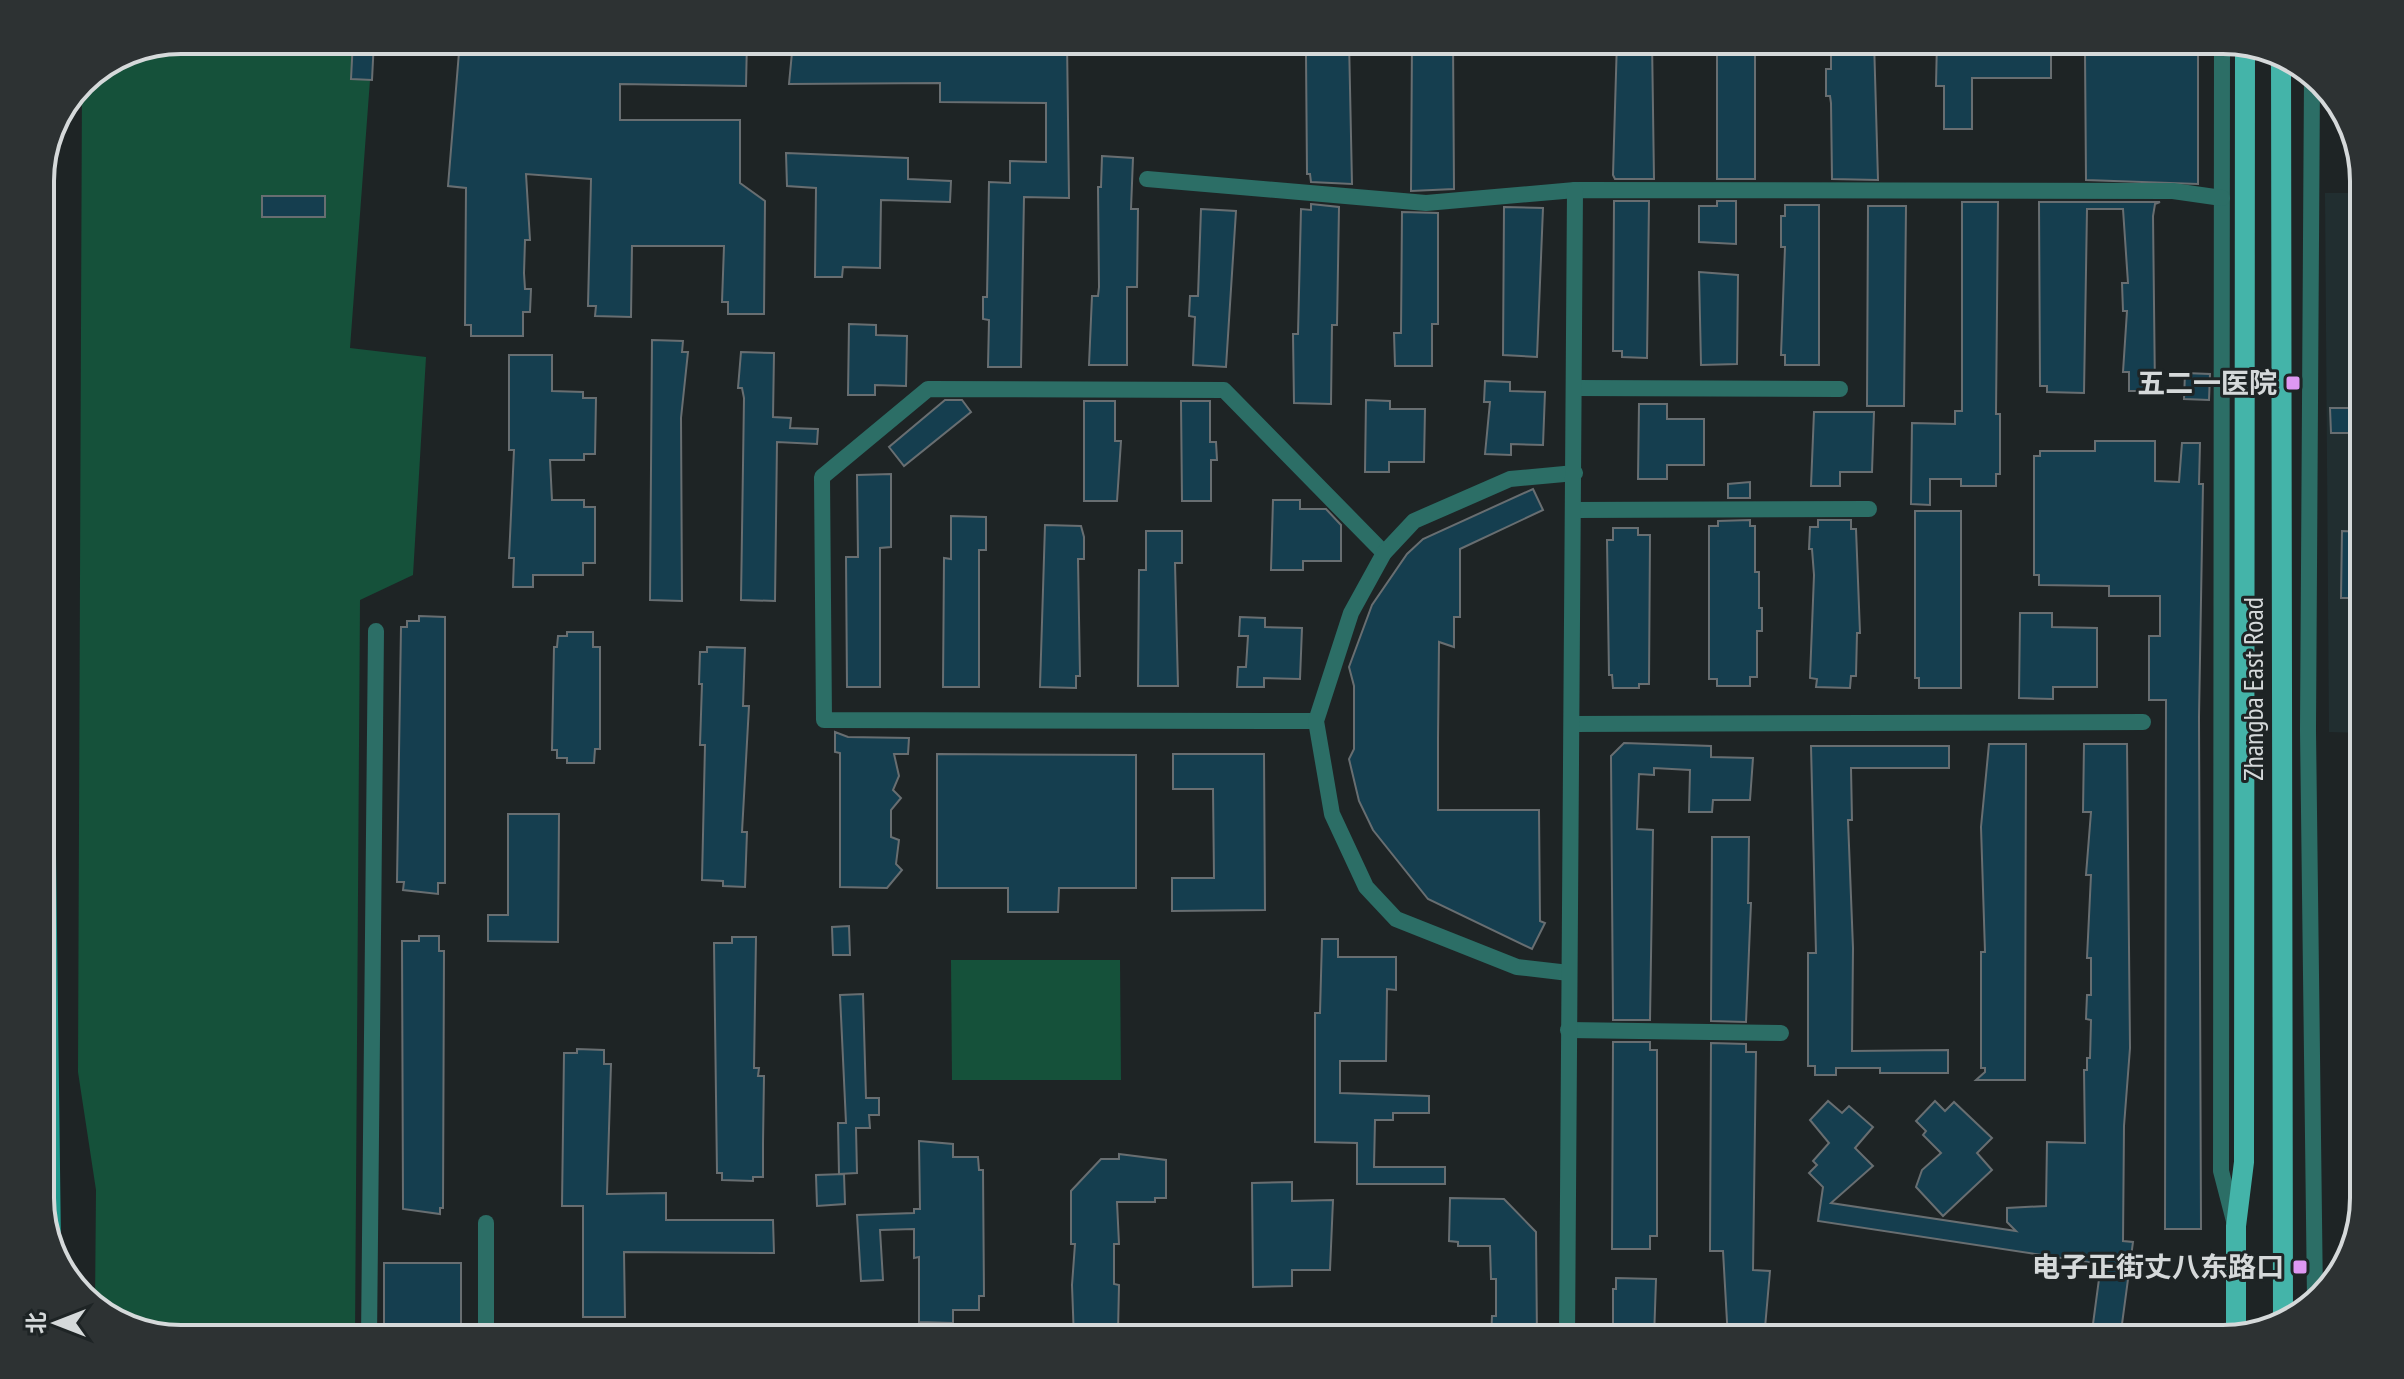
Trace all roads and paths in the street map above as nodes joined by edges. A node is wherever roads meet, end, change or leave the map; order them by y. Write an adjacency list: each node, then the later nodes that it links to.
1 (2222, 54): 7 (street, Zhangba East Road)
2 (2245, 56): 24 (main road, Zhangba East Road)
3 (2281, 69): 12 (main road, Zhangba East Road)
4 (2312, 90): 11 (street, Zhangba East Road)
5 (1147, 179): 6 (street)
6 (1575, 190): 7 (street); 8 (street)
7 (2222, 198): 24 (street, Zhangba East Road)
8 (1575, 388): 9 (street); 10 (street)
9 (1840, 389)
10 (1575, 473): 14 (street); 15 (street)
11 (2309, 485): 12 (street); 25 (street, Zhangba East Road)
12 (2282, 486): 26 (main road, Zhangba East Road)
13 (1869, 509): 14 (street)
14 (1574, 510): 19 (street)
15 (1384, 553): 17 (street); 17 (street)
16 (376, 631): 28 (street)
17 (1316, 721): 20 (street)
18 (2143, 722): 19 (street)
19 (1572, 724): 20 (street)
20 (1569, 973): 21 (street)
21 (1568, 1030): 22 (street); 30 (street)
22 (1781, 1033)
23 (486, 1223): 29 (street)
24 (2236, 1226): 27 (main road, Zhangba East Road)
25 (2315, 1286)
26 (2283, 1310)
27 (2236, 1324)
28 (369, 1325)
29 (486, 1325)
30 (1567, 1325)

